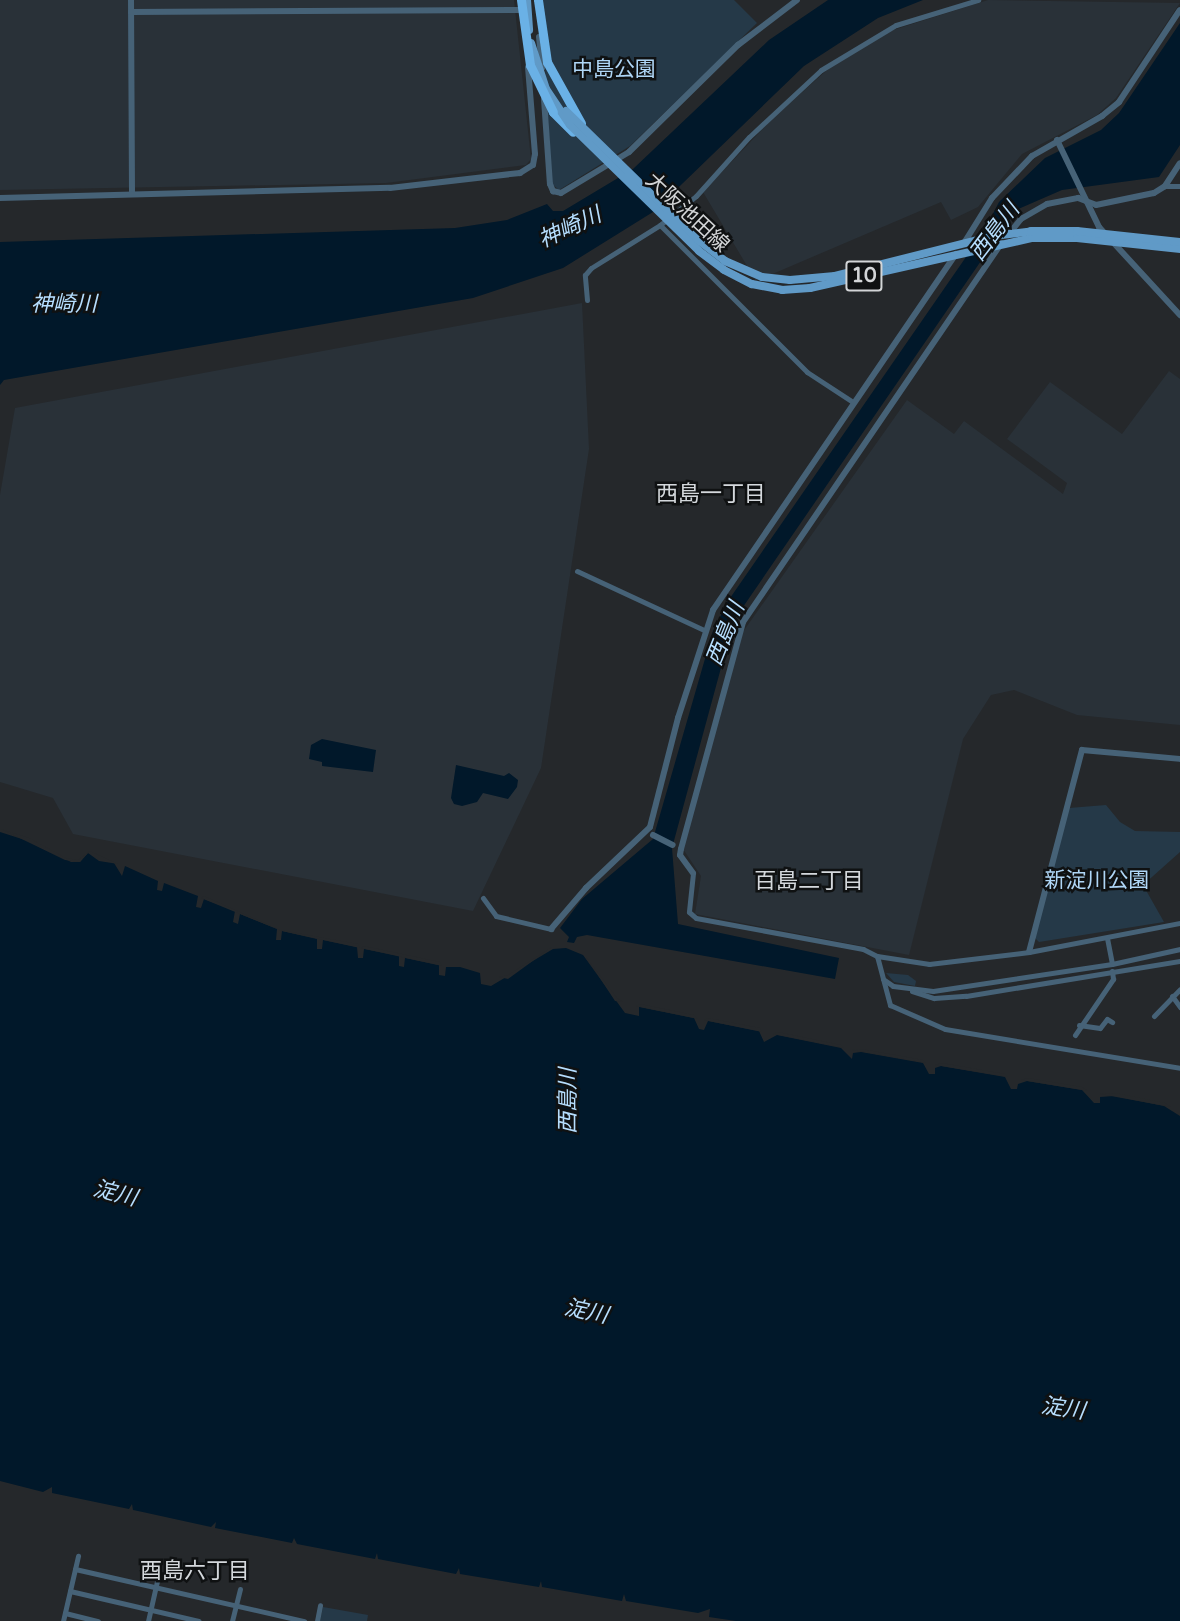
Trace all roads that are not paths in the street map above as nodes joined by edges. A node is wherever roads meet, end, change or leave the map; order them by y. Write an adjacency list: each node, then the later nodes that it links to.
1 (132, 0): 10 (street)
2 (520, 0): 8 (street); 12 (highway, bridge)
3 (527, 0): 12 (main road, 大阪池田線 / 10, bridge)
4 (532, 0): 12 (main road, 大阪池田線 / 10, bridge)
5 (537, 0): 6 (street); 12 (highway, bridge)
6 (797, 0)
7 (978, 0): 19 (street)
8 (520, 10): 10 (street); 16 (street)
9 (1180, 10): 11 (street)
10 (132, 12): 16 (street)
11 (1058, 142): 18 (street); 24 (street)
12 (599, 150): 20 (main road, 大阪池田線 / 10, bridge); 21 (main road, 大阪池田線 / 10, bridge)
13 (1180, 164): 14 (street)
14 (1165, 186): 15 (street); 18 (street)
15 (1180, 186)
16 (132, 193): 17 (street)
17 (0, 198)
18 (1083, 200): 23 (street); 31 (street)
19 (660, 225): 22 (street); 24 (street)
20 (1180, 242)
21 (1180, 249)
22 (587, 300)
23 (1180, 315)
24 (853, 402): 26 (street)
25 (577, 571): 26 (street)
26 (704, 630): 28 (street)
27 (1180, 759): 38 (street)
28 (646, 831): 29 (street); 35 (street)
29 (653, 835): 30 (street)
30 (673, 845): 31 (street)
31 (681, 849): 32 (street)
32 (693, 873): 39 (street)
33 (483, 897): 35 (street)
34 (1180, 923): 36 (street)
35 (552, 929)
36 (1107, 938): 38 (street); 41 (street)
37 (1179, 951): 41 (street)
38 (1029, 952): 39 (street)
39 (877, 956): 42 (street)
40 (1180, 961): 41 (street)
41 (1112, 968): 42 (street); 48 (street)
42 (883, 979): 50 (street)
43 (1180, 989): 44 (street)
44 (1172, 996): 45 (street); 46 (street)
45 (1180, 1007)
46 (1154, 1016)
47 (1112, 1022): 48 (street)
48 (1079, 1025): 49 (street)
49 (1075, 1035)
50 (1180, 1068)
51 (78, 1556): 52 (street)
52 (75, 1569): 54 (street); 56 (street)
53 (159, 1572): 54 (street)
54 (155, 1588): 58 (street); 59 (street)
55 (240, 1588): 58 (street)
56 (70, 1591): 59 (street); 60 (street)
57 (320, 1605): 67 (street)
58 (236, 1606): 65 (street); 66 (street)
59 (150, 1610): 63 (street); 64 (street)
60 (64, 1613): 61 (street); 62 (street)
61 (63, 1621)
62 (98, 1621)
63 (148, 1621)
64 (199, 1621)
65 (232, 1621)
66 (304, 1621)
67 (317, 1621)

